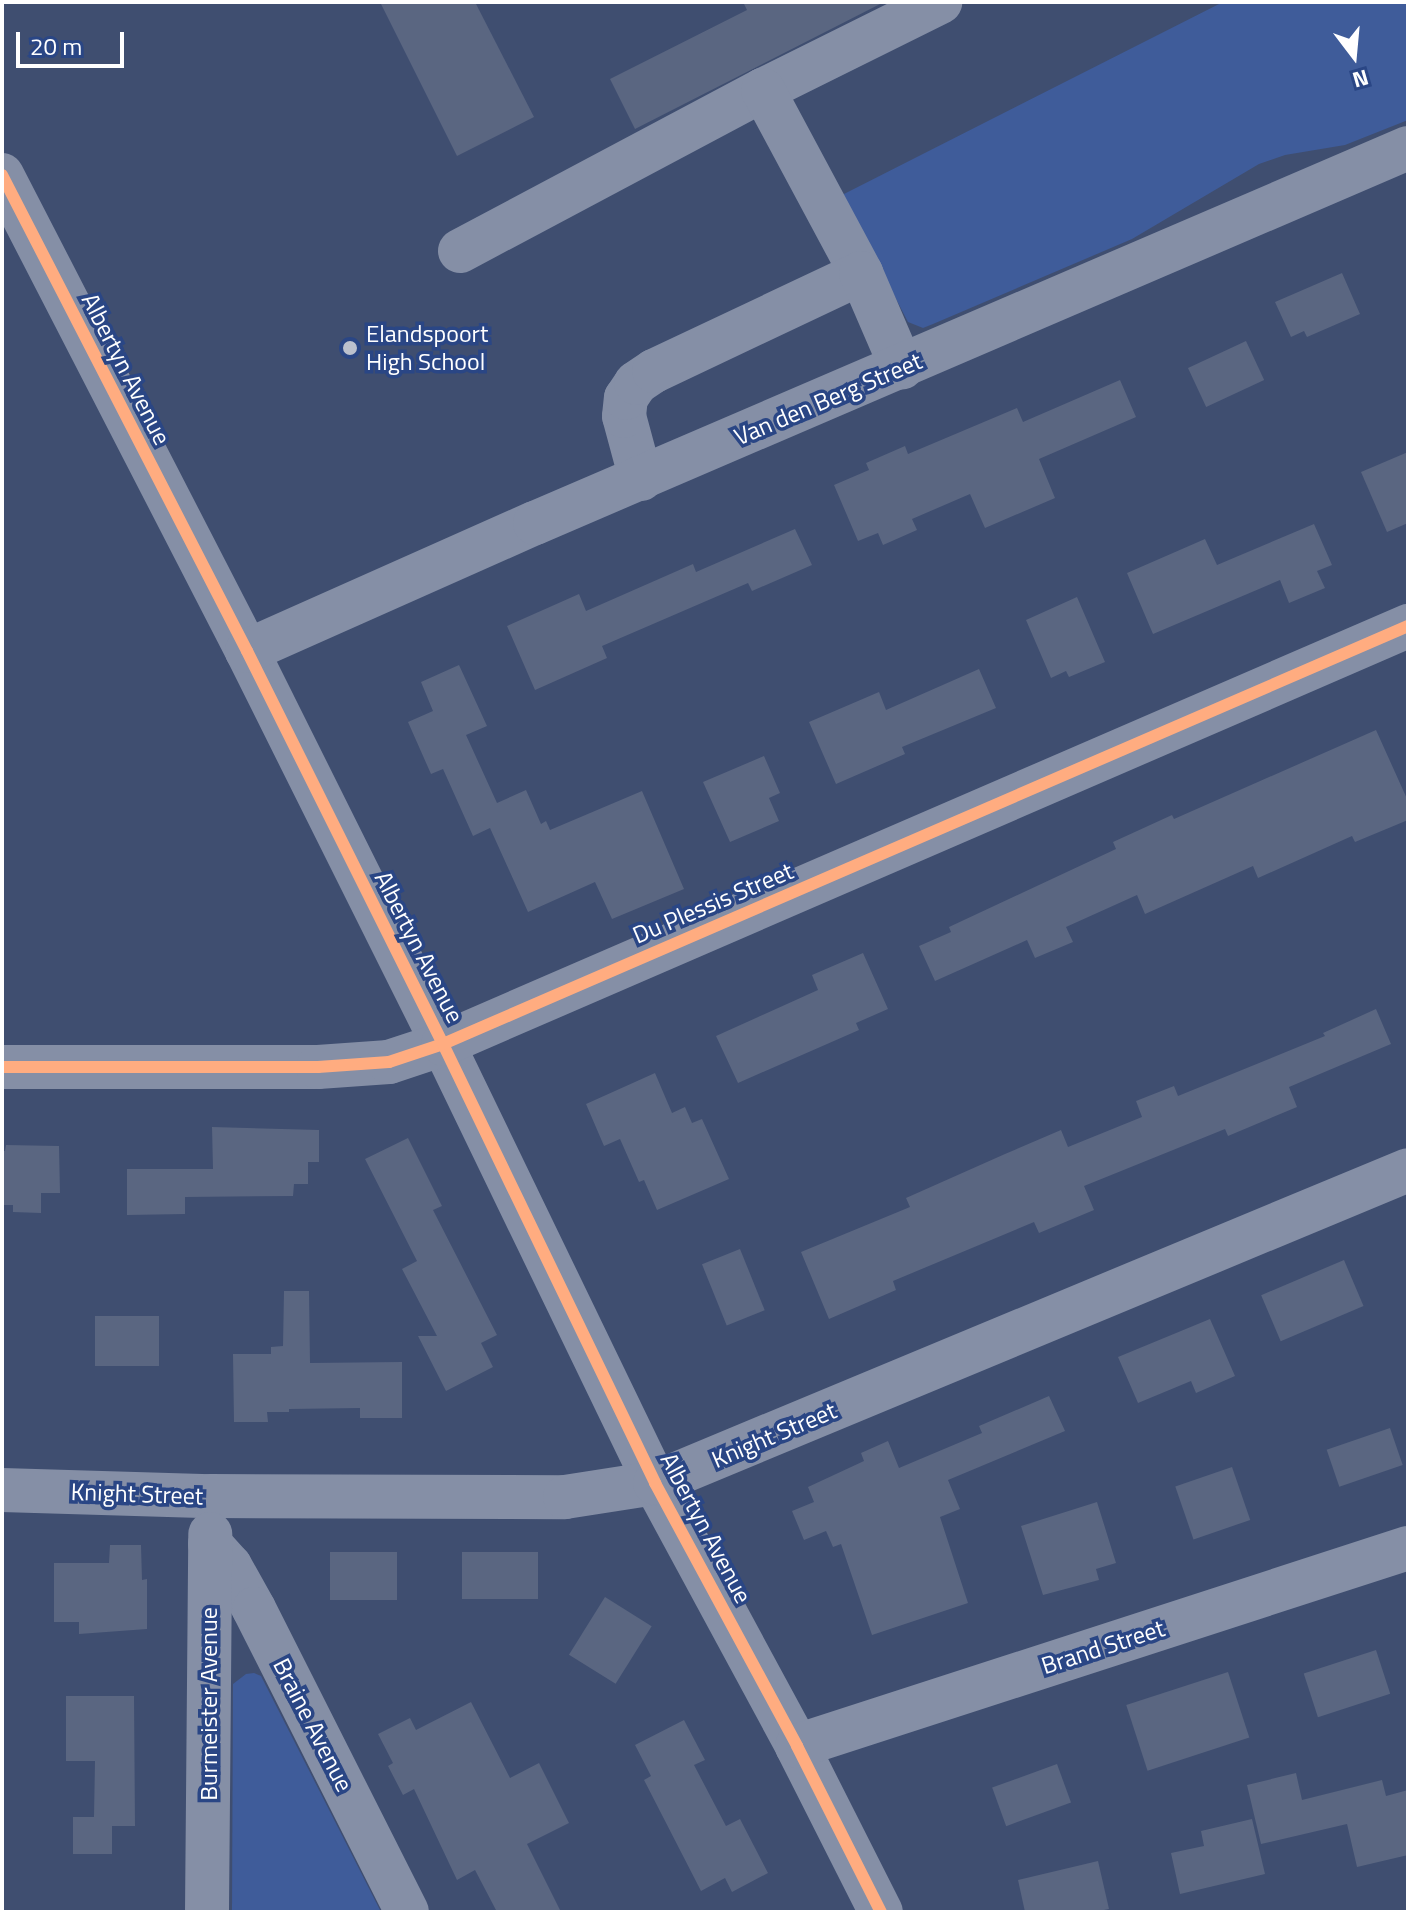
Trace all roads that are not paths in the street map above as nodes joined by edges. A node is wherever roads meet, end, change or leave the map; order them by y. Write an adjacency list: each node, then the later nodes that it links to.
1 (940, 2): 2 (street)
2 (763, 90): 6 (street); 7 (street)
3 (1408, 148): 8 (street, Van den Berg Street)
4 (2, 175): 5 (street, Albertyn Avenue)
5 (18, 240): 11 (street, Albertyn Avenue)
6 (460, 251)
7 (861, 273): 8 (street); 9 (street)
8 (902, 368): 9 (street, Van den Berg Street)
9 (641, 479): 11 (street, Van den Berg Street)
10 (1408, 626): 12 (street, Du Plessis Street)
11 (247, 651): 12 (street, Albertyn Avenue)
12 (443, 1044): 13 (street, Du Plessis Street); 15 (street, Albertyn Avenue)
13 (2, 1067)
14 (1408, 1170): 15 (street, Knight Street)
15 (655, 1483): 17 (street, Knight Street); 20 (street, Albertyn Avenue)
16 (2, 1490): 17 (street, Knight Street)
17 (210, 1496): 18 (street, Burmeister Avenue)
18 (210, 1544): 21 (street, Burmeister Avenue); 22 (street, Braine Avenue)
19 (1408, 1548): 20 (street, Brand Street)
20 (797, 1746): 23 (street, Albertyn Avenue)
21 (207, 1912)
22 (407, 1912)
23 (881, 1912)

